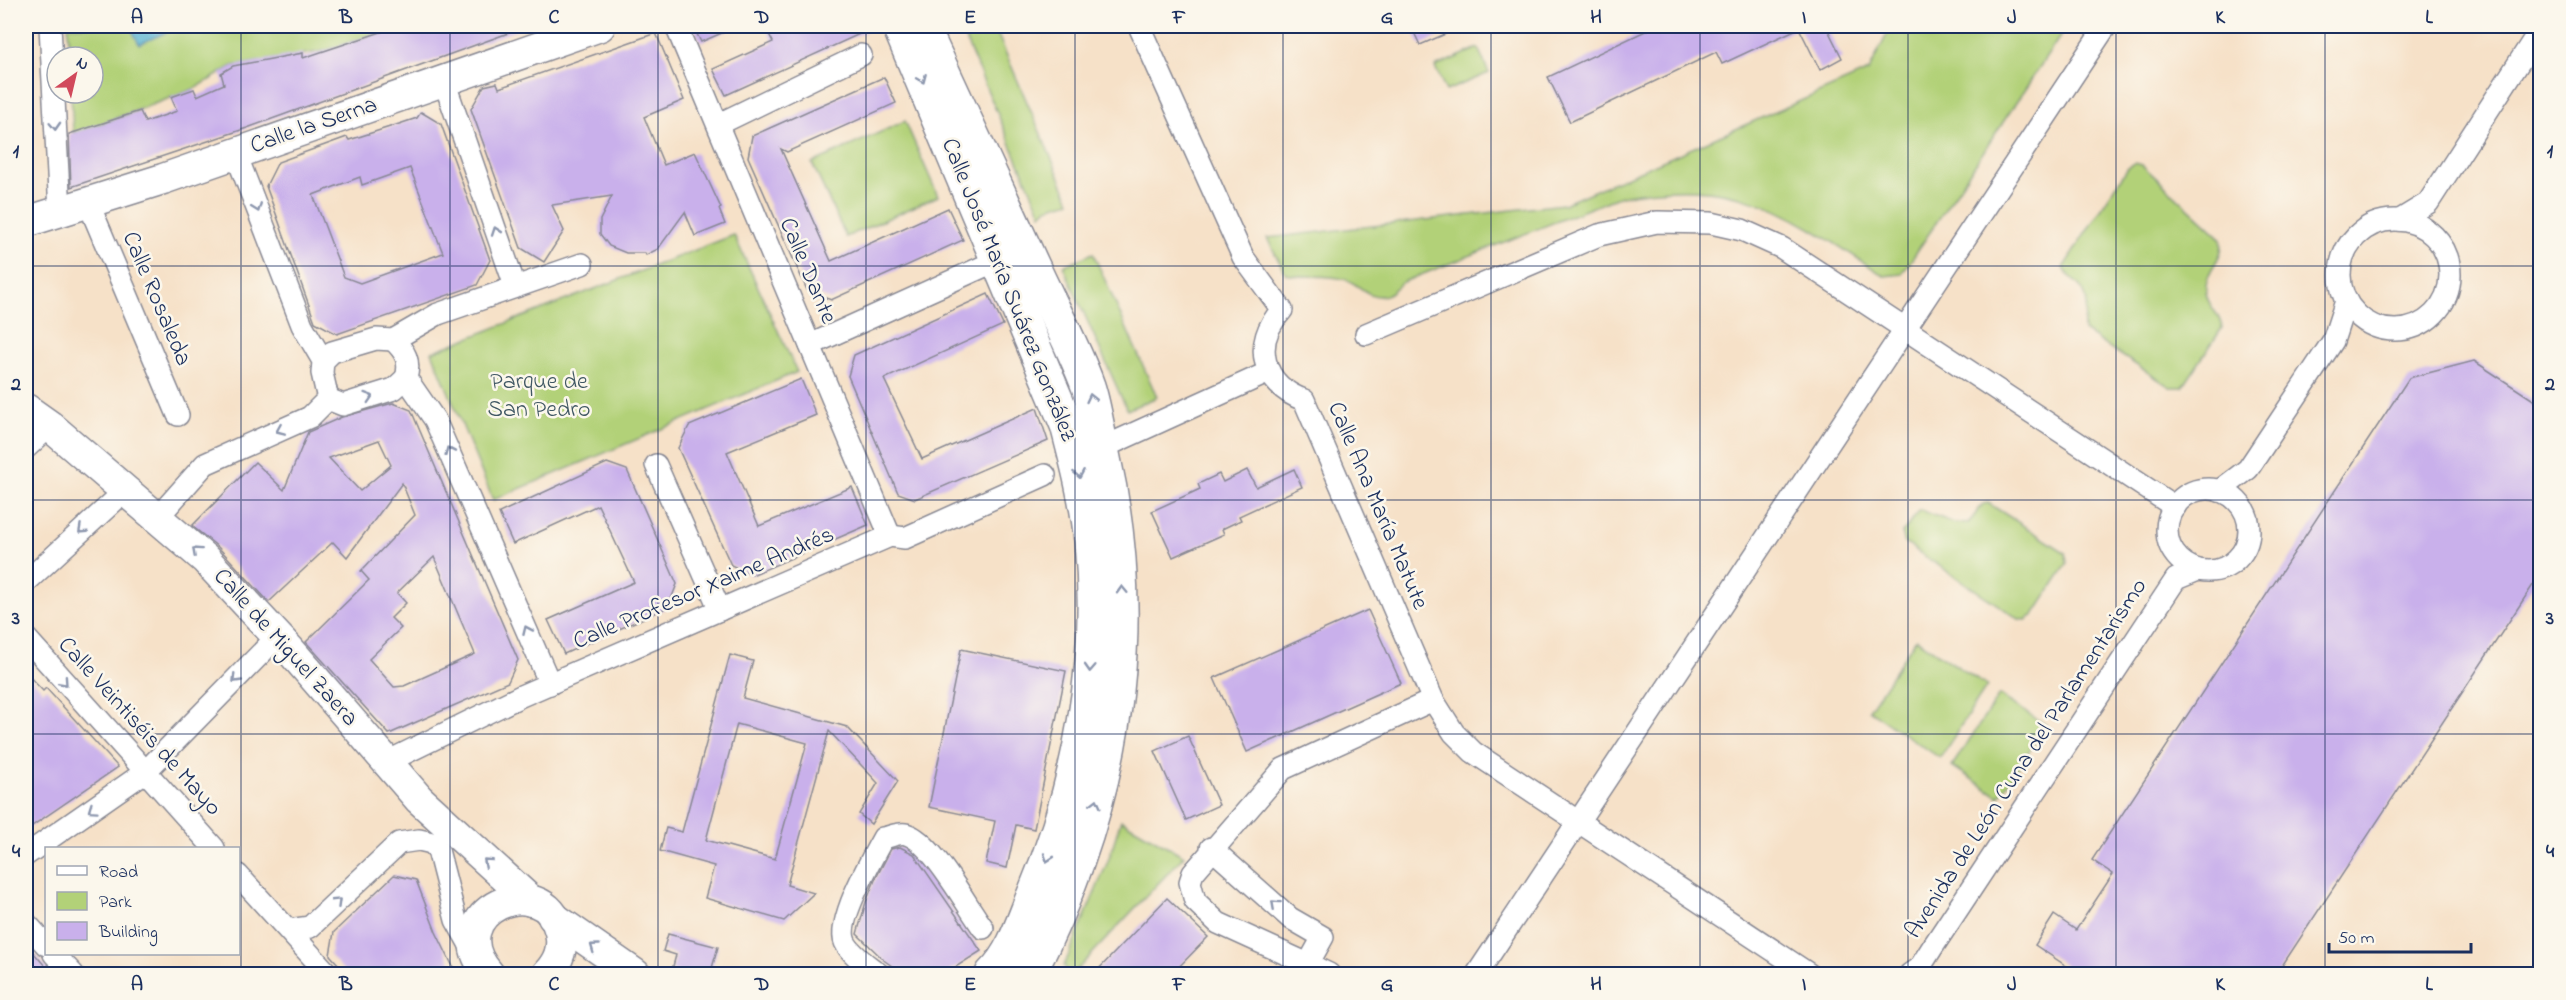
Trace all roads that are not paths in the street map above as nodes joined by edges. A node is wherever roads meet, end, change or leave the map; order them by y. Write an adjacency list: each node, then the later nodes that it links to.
1 (50, 26): 15 (street, Calle Rosaleda, one-way to 15)
2 (600, 26): 10 (street, Calle la Serna)
3 (676, 26): 11 (street, Calle Dante)
4 (898, 26): 19 (main road, Calle José María Suárez González, one-way to 19)
5 (922, 26): 13 (main road, Calle José María Suárez González)
6 (1139, 26): 31 (street)
7 (2106, 26): 24 (street)
8 (2541, 30): 14 (street, Avenida de León Cuna del Parlamentarismo)
9 (861, 55): 11 (street)
10 (444, 81): 12 (street, Calle la Serna); 21 (street, one-way to 10)
11 (719, 124): 29 (street, Calle Dante)
12 (236, 154): 15 (street, Calle la Serna); 30 (street, one-way to 30)
13 (987, 168): 19 (main road); 25 (main road, Calle José María Suárez González)
14 (2428, 203): 16 (street, Avenida de León Cuna del Parlamentarismo); 18 (street)
15 (74, 207): 17 (street, Calle la Serna); 35 (street, Calle Rosaleda)
16 (2400, 220): 18 (street); 22 (street, Avenida de León Cuna del Parlamentarismo)
17 (26, 222)
18 (2431, 232): 23 (street)
19 (1005, 257): 25 (main road); 29 (street); 78 (main road, Calle José María Suárez González, one-way to 78)
20 (582, 264): 21 (street)
21 (515, 286): 27 (street)
22 (2346, 301): 23 (street); 28 (street, Avenida de León Cuna del Parlamentarismo)
23 (2372, 325): 28 (street)
24 (1905, 329): 26 (street); 45 (street); 59 (street)
25 (1063, 332): 38 (main road, Calle José María Suárez González, one-way to 25)
26 (1366, 334)
27 (393, 340): 30 (street); 32 (street)
28 (2332, 341): 40 (street, Avenida de León Cuna del Parlamentarismo)
29 (810, 345): 47 (street, Calle Dante)
30 (323, 361): 33 (street)
31 (1269, 372): 38 (street); 56 (street, Calle Ana María Matute)
32 (406, 378): 33 (street, one-way to 32); 55 (street, one-way to 32)
33 (328, 399): 46 (street, one-way to 46)
34 (26, 409): 36 (street, Calle de Miguel Zaera)
35 (178, 415)
36 (50, 426): 37 (street); 42 (street, Calle de Miguel Zaera)
37 (26, 448)
38 (1102, 448): 79 (main road, Calle José María Suárez González, one-way to 38)
39 (656, 465): 52 (street)
40 (2248, 469): 43 (street, Avenida de León Cuna del Parlamentarismo); 44 (street, Avenida de León Cuna del Parlamentarismo)
41 (1045, 475): 47 (street, Calle Profesor Xaime Andrés)
42 (126, 490): 46 (street, Calle de Miguel Zaera); 51 (street, one-way to 51)
43 (2219, 491): 44 (street); 45 (street)
44 (2240, 504): 49 (street, Avenida de León Cuna del Parlamentarismo)
45 (2175, 507): 48 (street, Avenida de León Cuna del Parlamentarismo)
46 (158, 517): 53 (street, Calle de Miguel Zaera, one-way to 46)
47 (890, 536): 52 (street, Calle Profesor Xaime Andrés)
48 (2177, 556): 49 (street); 50 (street, Avenida de León Cuna del Parlamentarismo)
49 (2198, 570): 50 (street, Avenida de León Cuna del Parlamentarismo)
50 (2176, 579): 73 (street, Avenida de León Cuna del Parlamentarismo)
51 (26, 582)
52 (720, 610): 55 (street, Calle Profesor Xaime Andrés)
53 (277, 637): 57 (street, Calle de Miguel Zaera); 58 (street, one-way to 58)
54 (26, 639): 58 (street, Calle Veintiséis de Mayo, one-way to 58)
55 (550, 684): 57 (street, Calle Profesor Xaime Andrés)
56 (1433, 699): 59 (street, Calle Ana María Matute); 61 (street)
57 (387, 762): 64 (street, Calle de Miguel Zaera, one-way to 57)
58 (145, 772): 60 (street, Calle Veintiséis de Mayo); 62 (street, one-way to 62)
59 (1578, 822): 81 (street); 82 (street, Calle Ana María Matute)
60 (212, 847)
61 (1211, 848): 70 (street, one-way to 61); 70 (street)
62 (26, 855)
63 (240, 877): 67 (street)
64 (542, 909): 71 (street); 76 (street); 77 (street, Calle de Miguel Zaera, one-way to 64)
65 (26, 922): 68 (street)
66 (982, 928): 72 (street)
67 (289, 930): 71 (street, one-way to 71); 75 (street)
68 (45, 944)
69 (55, 955): 74 (street)
70 (1308, 964): 80 (street)
71 (482, 967)
72 (871, 970)
73 (1916, 972)
74 (74, 975)
75 (328, 975)
76 (547, 975)
77 (635, 975)
78 (992, 975)
79 (1029, 975)
80 (1329, 975)
81 (1477, 975)
82 (1809, 975)

